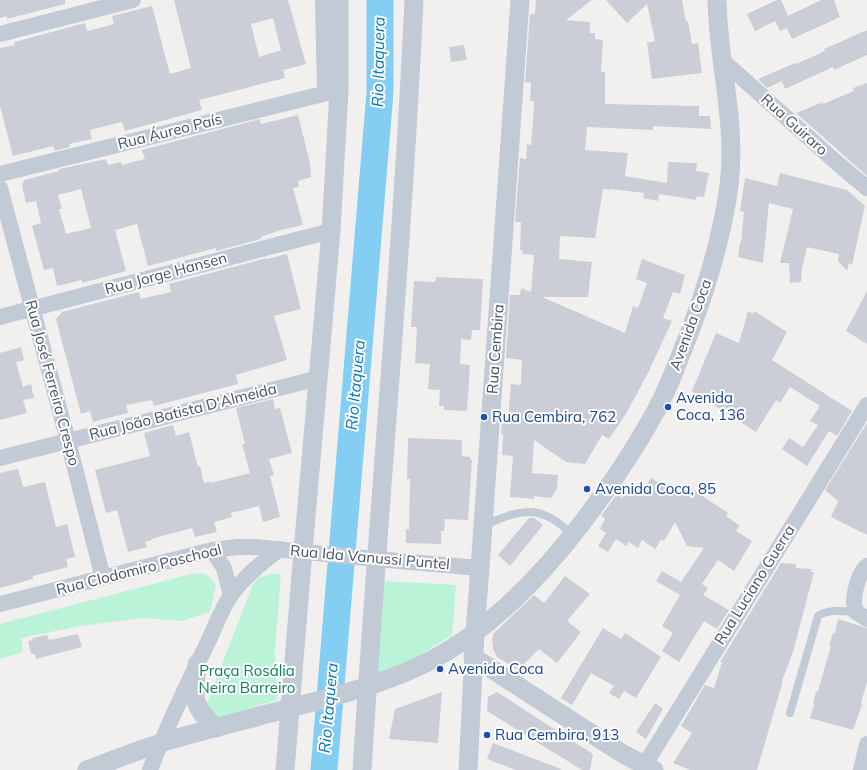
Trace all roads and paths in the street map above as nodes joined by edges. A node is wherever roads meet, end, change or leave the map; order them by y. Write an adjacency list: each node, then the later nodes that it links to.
1 (133, 0): 7 (street)
2 (323, 0): 9 (street)
3 (339, 0): 9 (street)
4 (414, 0): 25 (street)
5 (520, 0): 20 (street, Rua Cembira)
6 (717, 0): 8 (street, Avenida Coca)
7 (0, 34)
8 (722, 60): 12 (street, Rua Guiraro); 21 (street, Avenida Coca)
9 (332, 91): 10 (street, Rua Áureo País); 13 (street)
10 (0, 174)
11 (0, 188): 14 (street, Rua José Ferreira Crespo)
12 (867, 188)
13 (331, 231): 14 (street, Rua Jorge Hansen); 16 (street)
14 (32, 308): 15 (street, Rua Jorge Hansen); 18 (street, Rua José Ferreira Crespo)
15 (0, 317)
16 (319, 378): 18 (street, Rua João Batista D'Almeida); 24 (street)
17 (867, 406): 41 (street, Rua Luciano Guerra)
18 (68, 440): 19 (street, Rua João Batista D'Almeida); 28 (street, Rua José Ferreira Crespo)
19 (0, 458)
20 (483, 525): 21 (lane); 27 (street, Rua Cembira)
21 (572, 535): 32 (street, Avenida Coca)
22 (280, 549): 23 (street, Rua Clodomiro Paschoal); 24 (street, Rua Ida Vanussi Puntel); 29 (street, Rua Ida Vanussi Puntel)
23 (212, 550): 28 (street, Rua Clodomiro Paschoal); 29 (street)
24 (312, 553): 25 (street, Rua Ida Vanussi Puntel); 36 (street)
25 (370, 559): 27 (street, Rua Ida Vanussi Puntel); 35 (street)
26 (867, 566): 31 (street)
27 (480, 568): 32 (street, Rua Cembira)
28 (102, 578): 30 (street, Rua Clodomiro Paschoal)
29 (230, 596): 34 (street, Rua Ida Vanussi Puntel)
30 (0, 604)
31 (861, 616): 37 (lane)
32 (475, 632): 33 (street, Rua Cembira); 35 (street, Avenida Coca)
33 (473, 657): 41 (street); 46 (street, Rua Cembira)
34 (196, 664): 38 (street); 39 (street, Rua Ida Vanussi Puntel)
35 (361, 688): 36 (street, Avenida Coca); 45 (street)
36 (294, 707): 38 (street, Avenida Coca); 44 (street)
37 (790, 713)
38 (216, 728): 39 (street, Avenida Coca)
39 (161, 743): 42 (street, Avenida Coca); 43 (street, Rua Ida Vanussi Puntel)
40 (867, 744): 47 (street)
41 (649, 768)
42 (86, 770)
43 (150, 770)
44 (285, 770)
45 (362, 770)
46 (468, 770)
47 (861, 770)

